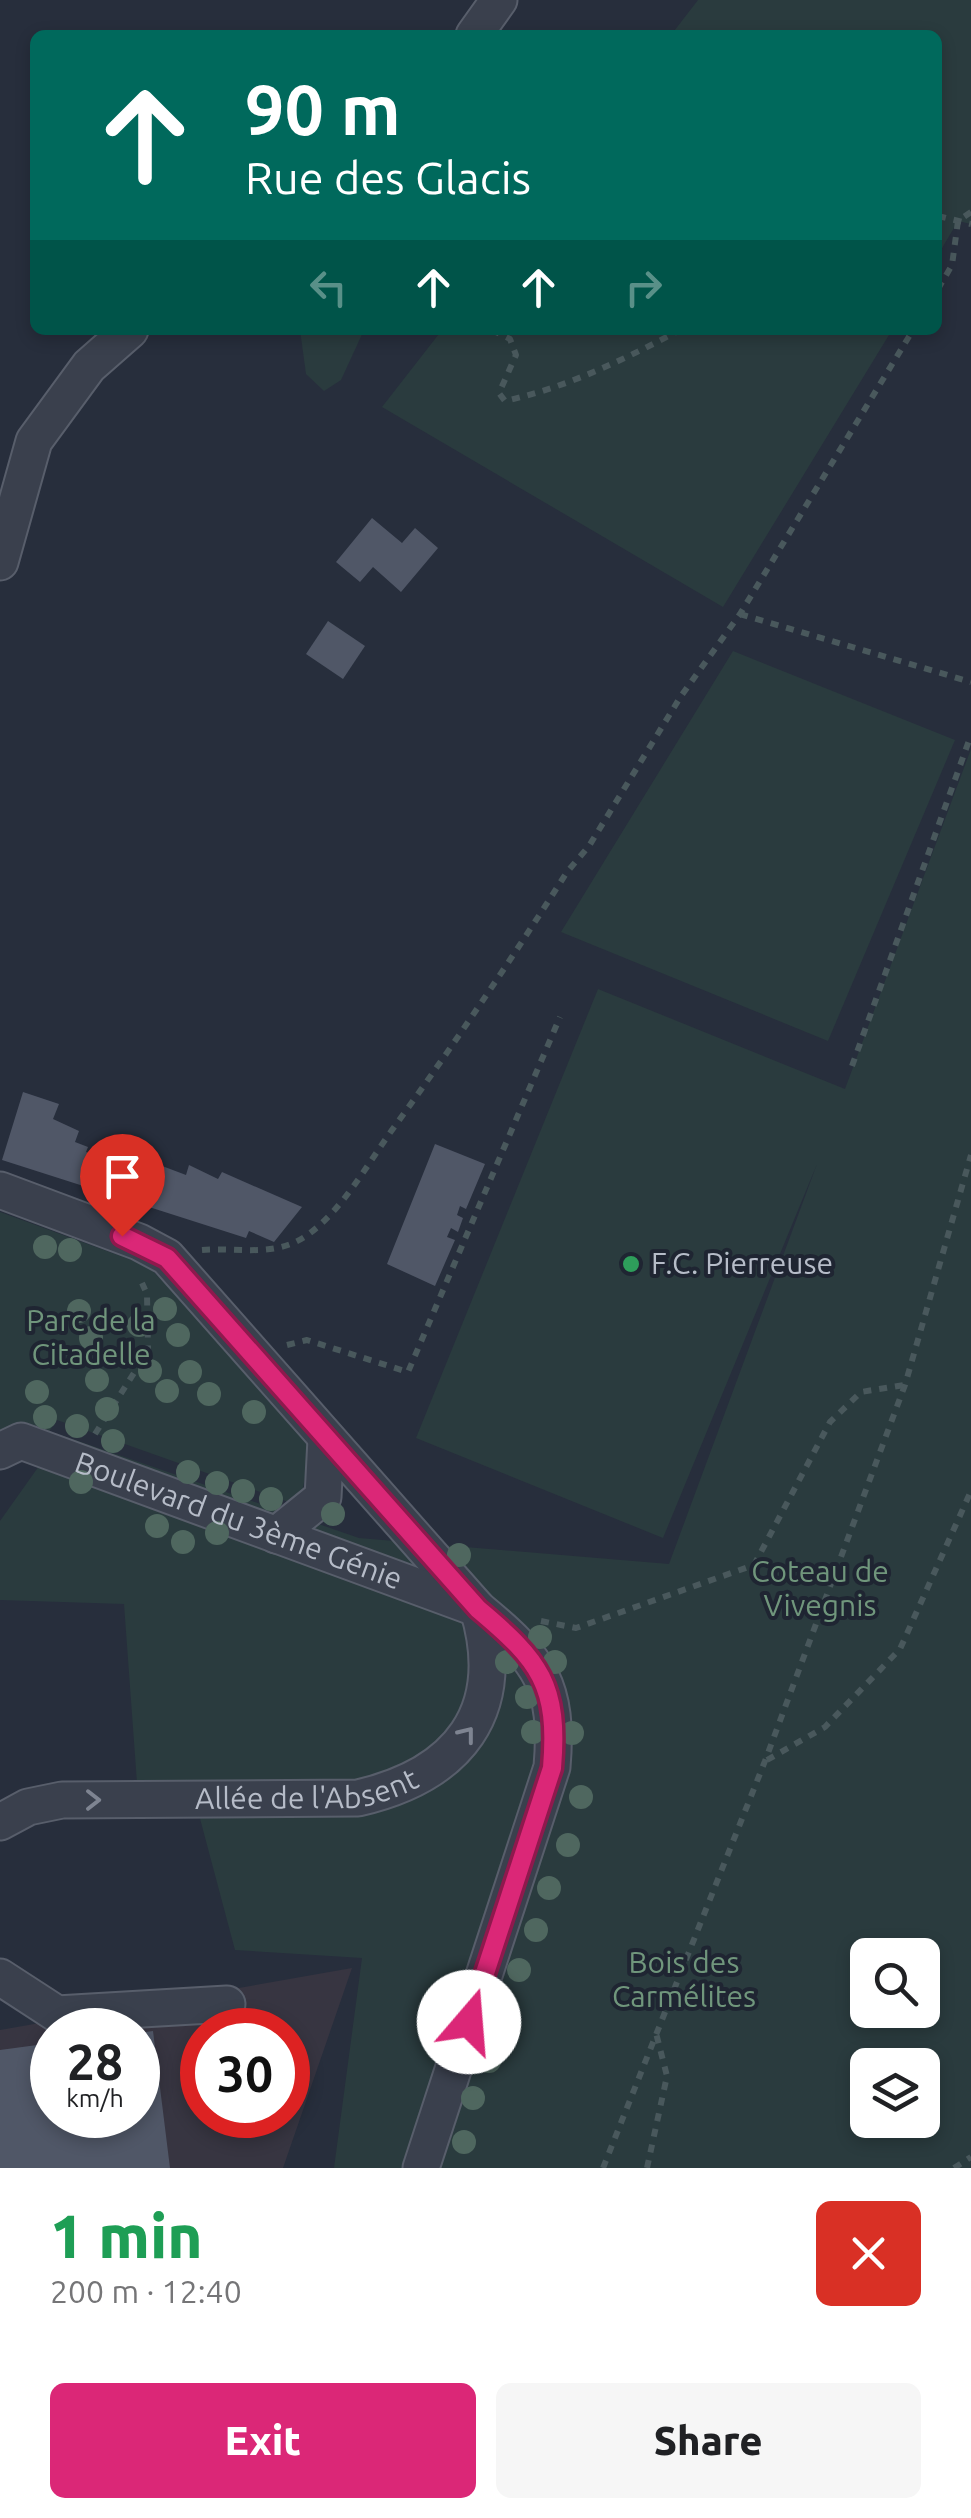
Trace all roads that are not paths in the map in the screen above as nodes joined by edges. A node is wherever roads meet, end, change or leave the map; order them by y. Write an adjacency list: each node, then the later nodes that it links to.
1 (499, 0): 2 (street)
2 (478, 30)
3 (117, 335): 4 (street)
4 (0, 562)
5 (0, 1190): 6 (street)
6 (326, 1439): 8 (street); 9 (street)
7 (0, 1451): 8 (street, Boulevard du 3ème Génie)
8 (276, 1535): 9 (street, Boulevard du 3ème Génie)
9 (478, 1609): 10 (street, Allée de l'Absent, one-way to 9); 13 (street)
10 (0, 1822)
11 (0, 1976): 12 (street)
12 (227, 2004)
13 (421, 2168)

